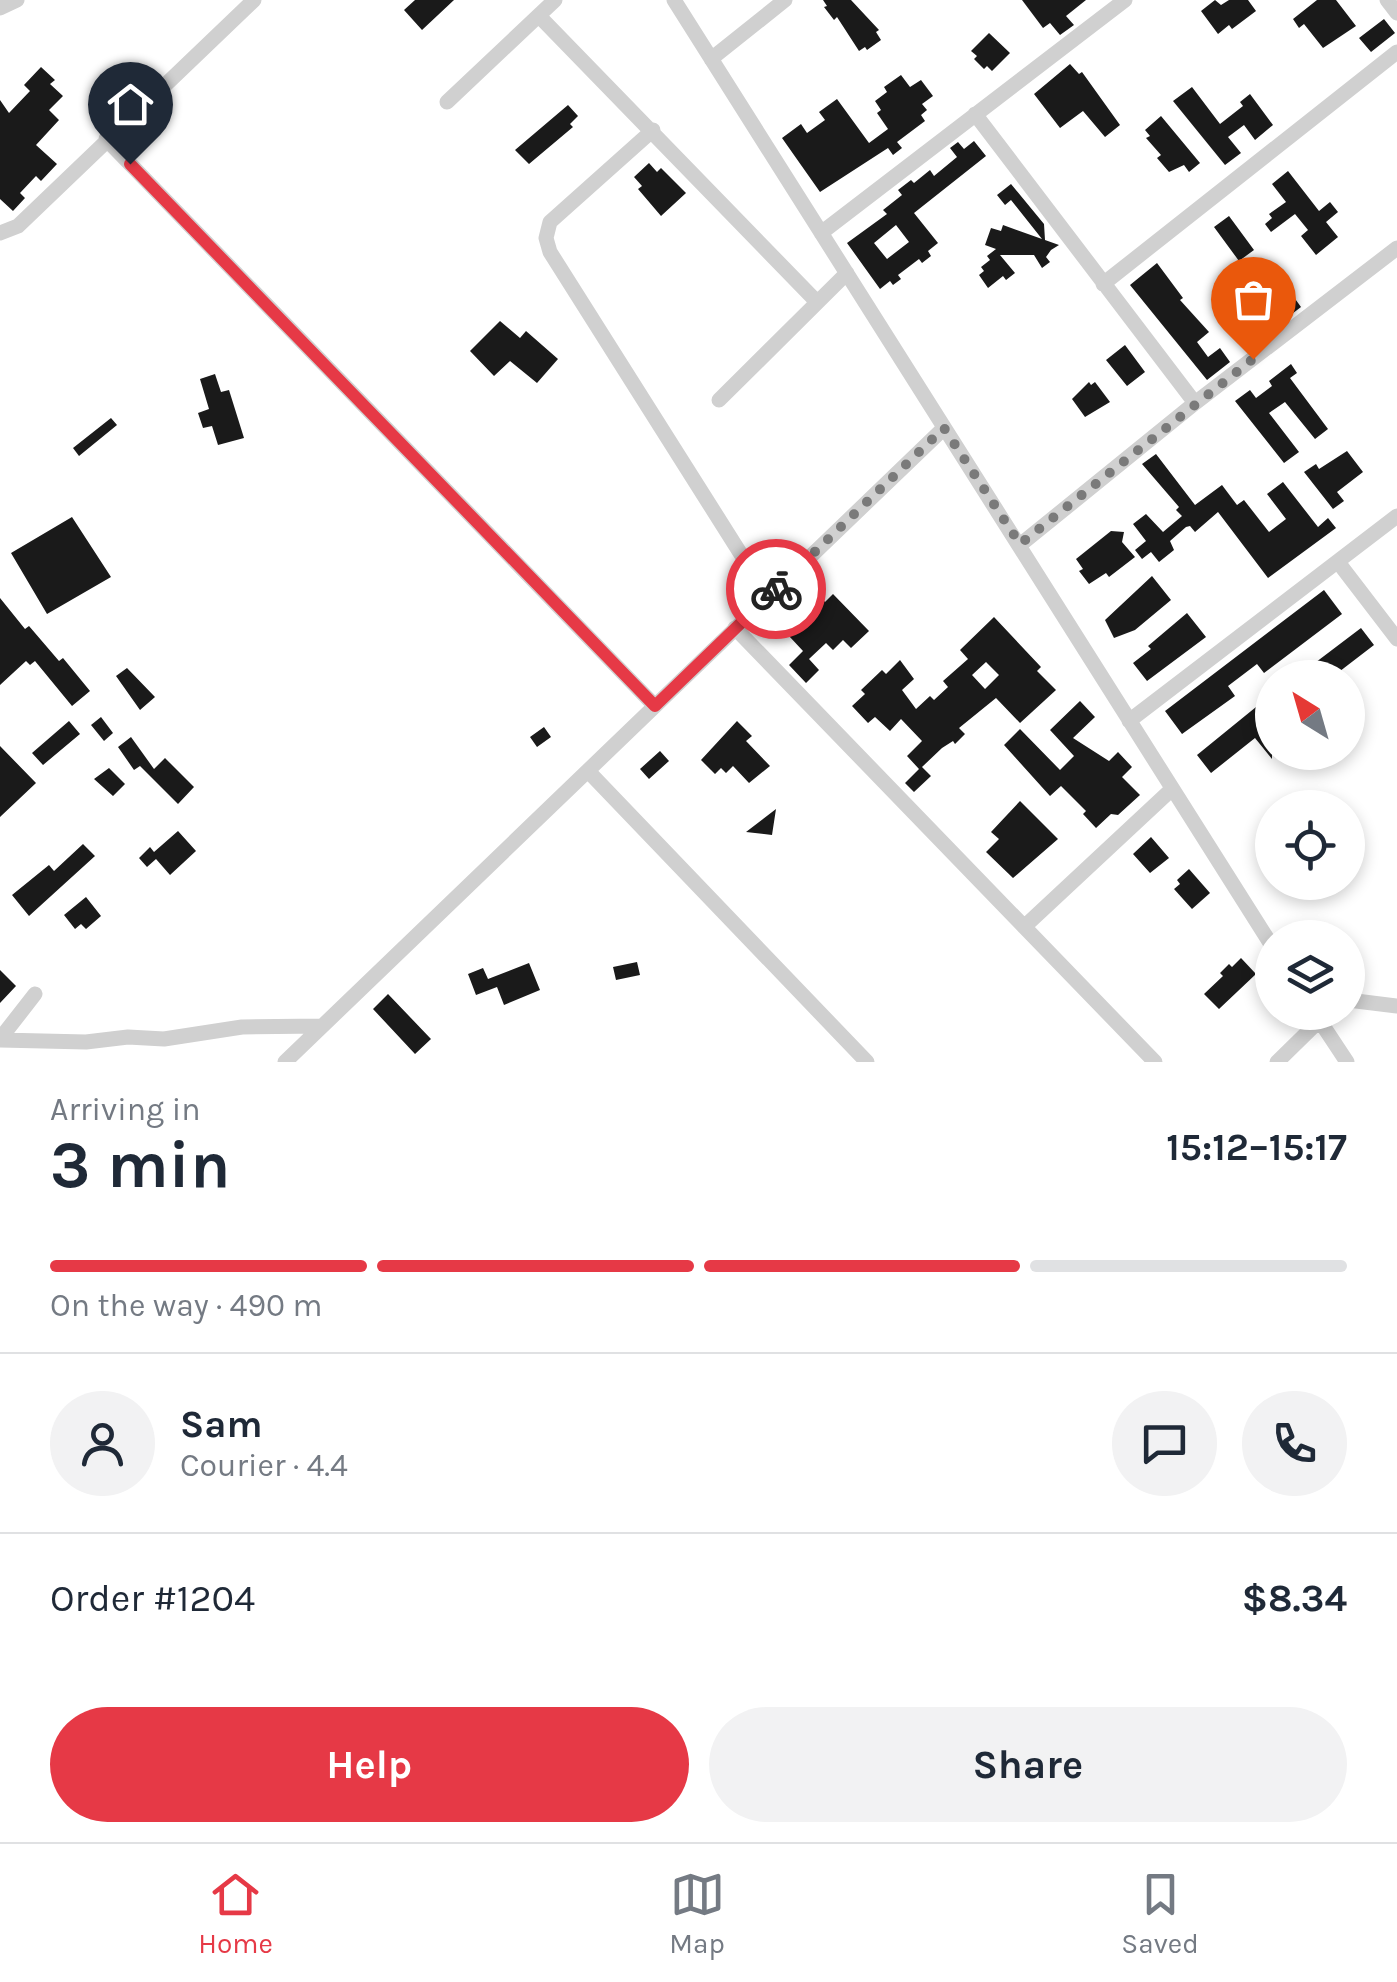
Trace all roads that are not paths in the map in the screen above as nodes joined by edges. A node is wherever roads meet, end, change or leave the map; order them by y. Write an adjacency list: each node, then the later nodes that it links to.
1 (254, 0): 14 (street)
2 (555, 0): 8 (street)
3 (674, 0): 10 (street)
4 (785, 0): 10 (street)
5 (1125, 0): 12 (street)
6 (1387, 0): 7 (street)
7 (1397, 13)
8 (540, 16): 11 (street); 13 (street)
9 (1397, 52): 19 (street)
10 (711, 59): 16 (street)
11 (446, 102)
12 (975, 114): 16 (street); 19 (street)
13 (653, 130): 20 (street); 27 (street)
14 (106, 139): 15 (street); 30 (street)
15 (0, 233)
16 (821, 233): 18 (street)
17 (1397, 248): 22 (street)
18 (847, 273): 20 (street); 23 (street)
19 (1104, 284): 22 (street)
20 (816, 301): 21 (street)
21 (719, 400)
22 (1195, 403): 25 (street)
23 (944, 428): 25 (street); 27 (street)
24 (1397, 516): 26 (street)
25 (1020, 544): 31 (street)
26 (1338, 562): 29 (street); 31 (street)
27 (768, 597): 28 (street)
28 (736, 628): 30 (street); 35 (street)
29 (1397, 639)
30 (655, 706): 32 (street)
31 (1129, 721): 33 (street)
32 (588, 771): 39 (street); 44 (street)
33 (1172, 788): 34 (street); 35 (street)
34 (1256, 920)
35 (1024, 927): 45 (street)
36 (35, 994): 42 (street)
37 (1365, 1002): 38 (street)
38 (1397, 1006)
39 (322, 1026): 42 (street); 43 (street)
40 (1305, 1030): 46 (street)
41 (1327, 1030): 47 (street)
42 (0, 1040)
43 (285, 1062)
44 (867, 1062)
45 (1155, 1062)
46 (1276, 1062)
47 (1346, 1062)

